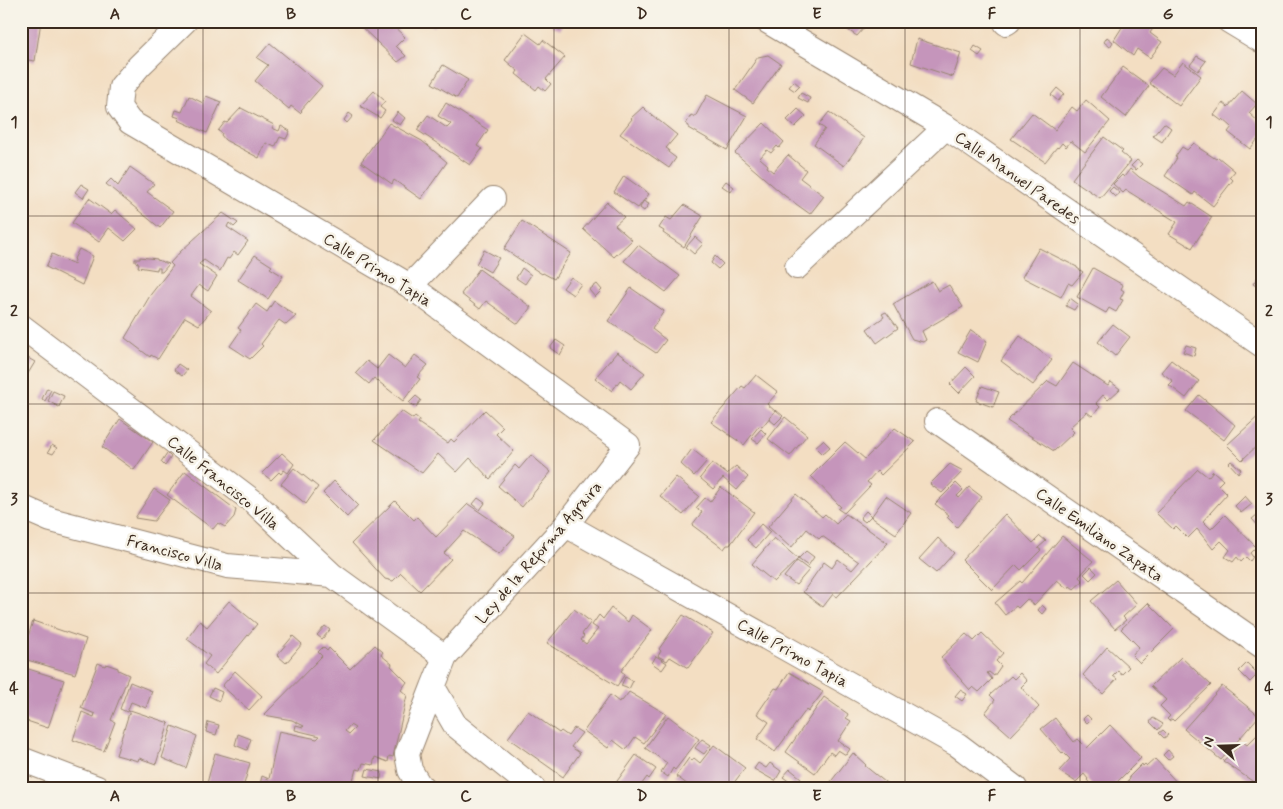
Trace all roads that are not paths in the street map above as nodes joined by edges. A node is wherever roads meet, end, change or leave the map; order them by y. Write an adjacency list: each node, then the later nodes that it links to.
1 (185, 21): 8 (street, Calle Primo Tapia)
2 (767, 21): 5 (street, Calle Manuel Paredes)
3 (1229, 21): 4 (street)
4 (1262, 41)
5 (946, 126): 7 (street); 10 (street, Calle Manuel Paredes)
6 (493, 199): 8 (street)
7 (797, 268)
8 (410, 286): 12 (street, Calle Primo Tapia)
9 (21, 326): 15 (street, Calle Francisco Villa)
10 (1262, 345)
11 (938, 421): 16 (street, Calle Emiliano Zapata)
12 (628, 445): 14 (street, Ley de la Reforma Agraira)
13 (21, 507): 15 (street, Francisco Villa)
14 (566, 525): 17 (street, Ley de la Reforma Agraira); 23 (street, Calle Primo Tapia)
15 (332, 575): 17 (street, Calle Francisco Villa)
16 (1262, 646)
17 (445, 657): 18 (street)
18 (433, 687): 21 (street); 22 (street)
19 (21, 759): 20 (street)
20 (97, 788)
21 (423, 788)
22 (534, 788)
23 (1015, 788)

